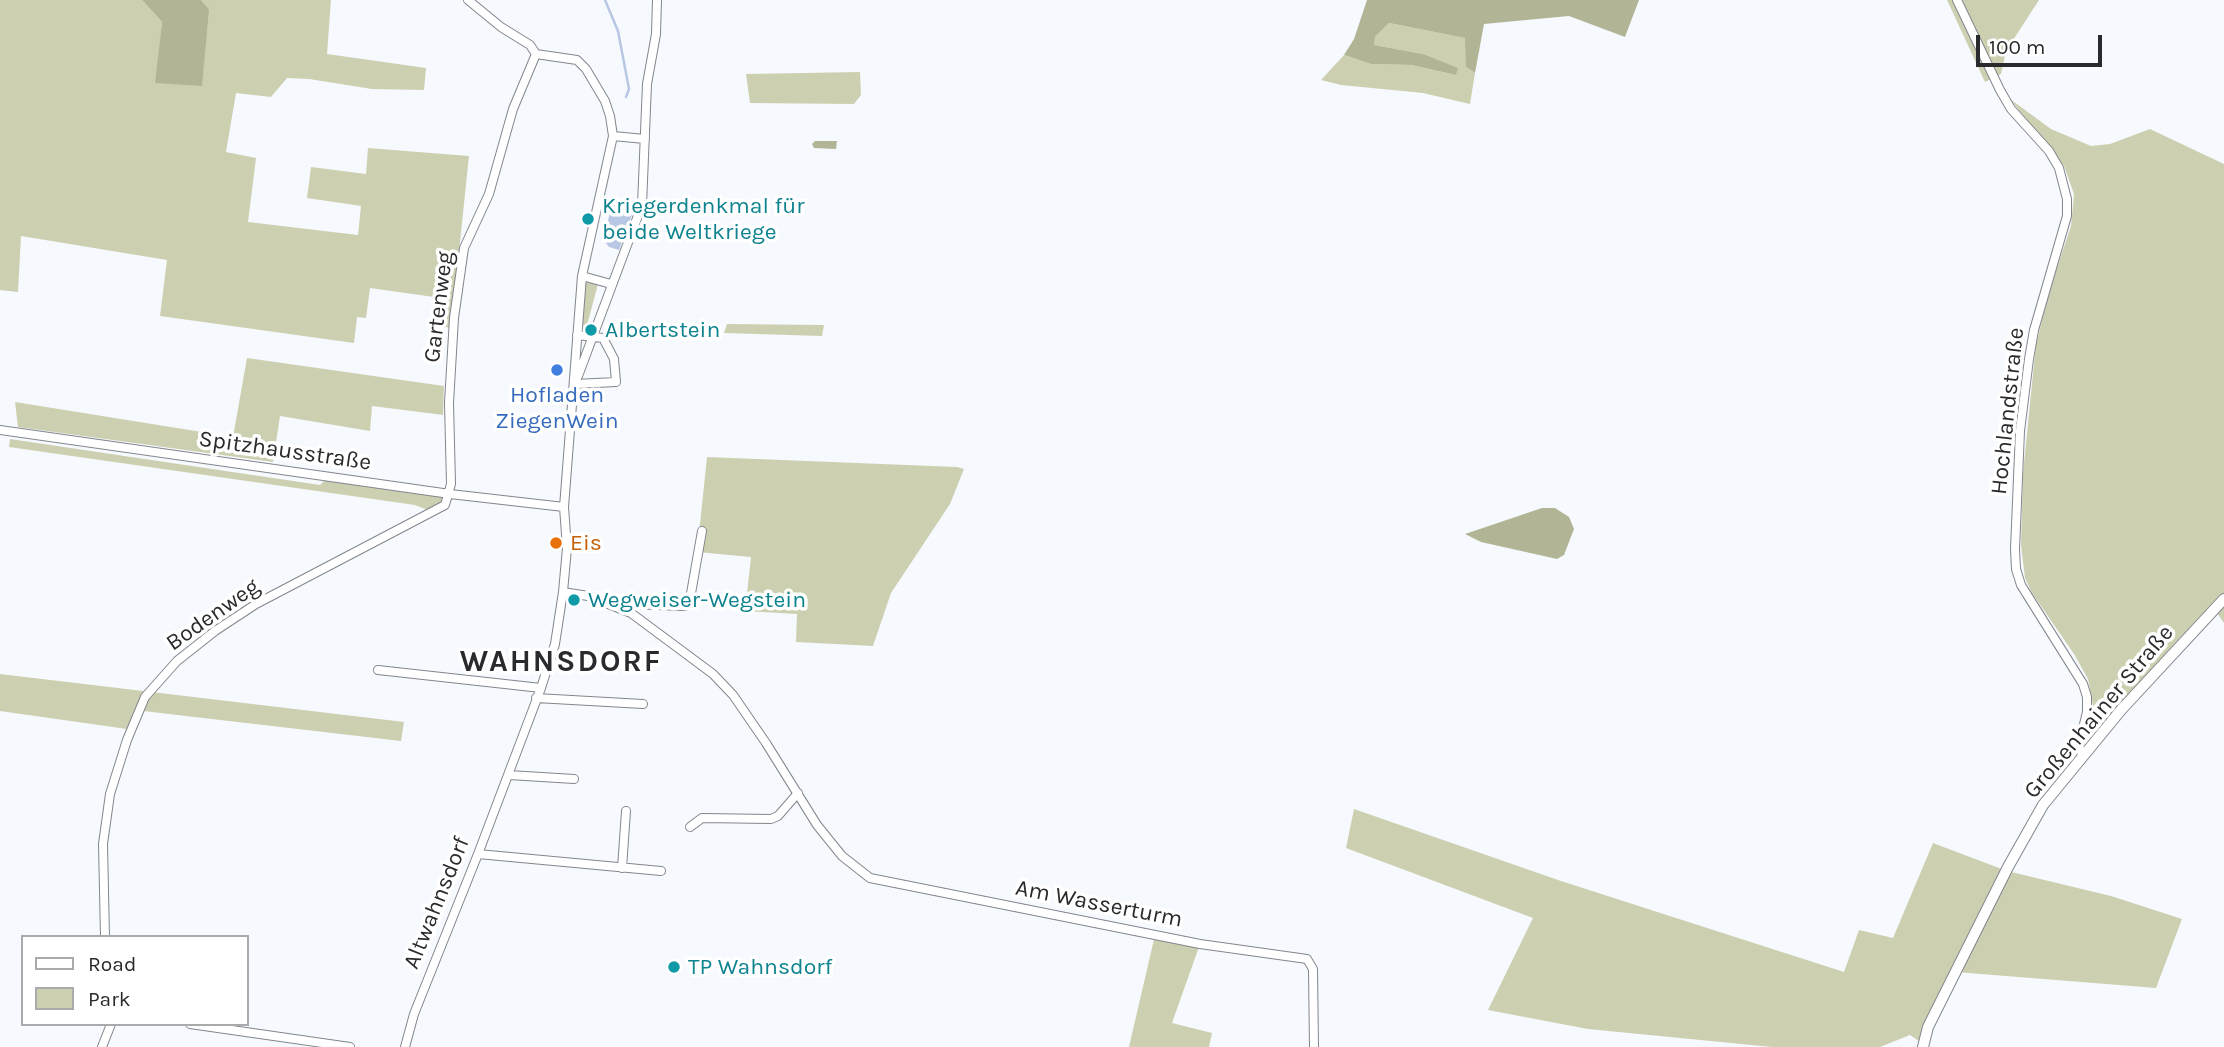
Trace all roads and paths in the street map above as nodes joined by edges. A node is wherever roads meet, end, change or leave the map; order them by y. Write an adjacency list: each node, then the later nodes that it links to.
1 (468, 0): 5 (street)
2 (648, 0): 4 (street)
3 (1957, 0): 24 (street, Hochlandstraße)
4 (656, 3): 7 (street, Altwahnsdorf)
5 (536, 54): 6 (street); 14 (street, Gartenweg)
6 (613, 136): 7 (street); 8 (street, Altwahnsdorf)
7 (645, 139): 9 (street, Altwahnsdorf)
8 (582, 276): 9 (street); 10 (street, Altwahnsdorf)
9 (611, 284): 11 (street, Altwahnsdorf)
10 (577, 335): 11 (street); 12 (street, Altwahnsdorf)
11 (592, 337): 12 (street, Altwahnsdorf); 12 (street)
12 (575, 384): 15 (street, Altwahnsdorf)
13 (0, 430): 14 (street, Spitzhausstraße)
14 (450, 495): 15 (street, Spitzhausstraße); 33 (street, Bodenweg)
15 (564, 507): 17 (street, Altwahnsdorf)
16 (702, 531): 19 (street)
17 (563, 592): 19 (street); 21 (street, Altwahnsdorf)
18 (2224, 599): 24 (street, Großenhainer Straße)
19 (617, 606): 27 (street)
20 (378, 670): 21 (street)
21 (541, 688): 22 (street, Altwahnsdorf)
22 (537, 698): 23 (street); 25 (street, Altwahnsdorf)
23 (643, 704)
24 (2082, 756): 40 (street, Großenhainer Straße)
25 (509, 775): 26 (street); 30 (street, Altwahnsdorf)
26 (574, 779)
27 (798, 793): 29 (street); 39 (street, Am Wasserturm)
28 (626, 811): 31 (street)
29 (690, 828)
30 (478, 854): 31 (street); 38 (street, Altwahnsdorf)
31 (622, 868): 32 (street)
32 (660, 871)
33 (105, 935)
34 (110, 1026): 36 (street)
35 (204, 1026): 37 (street)
36 (102, 1047)
37 (350, 1047)
38 (405, 1047)
39 (1314, 1047)
40 (1923, 1047)

